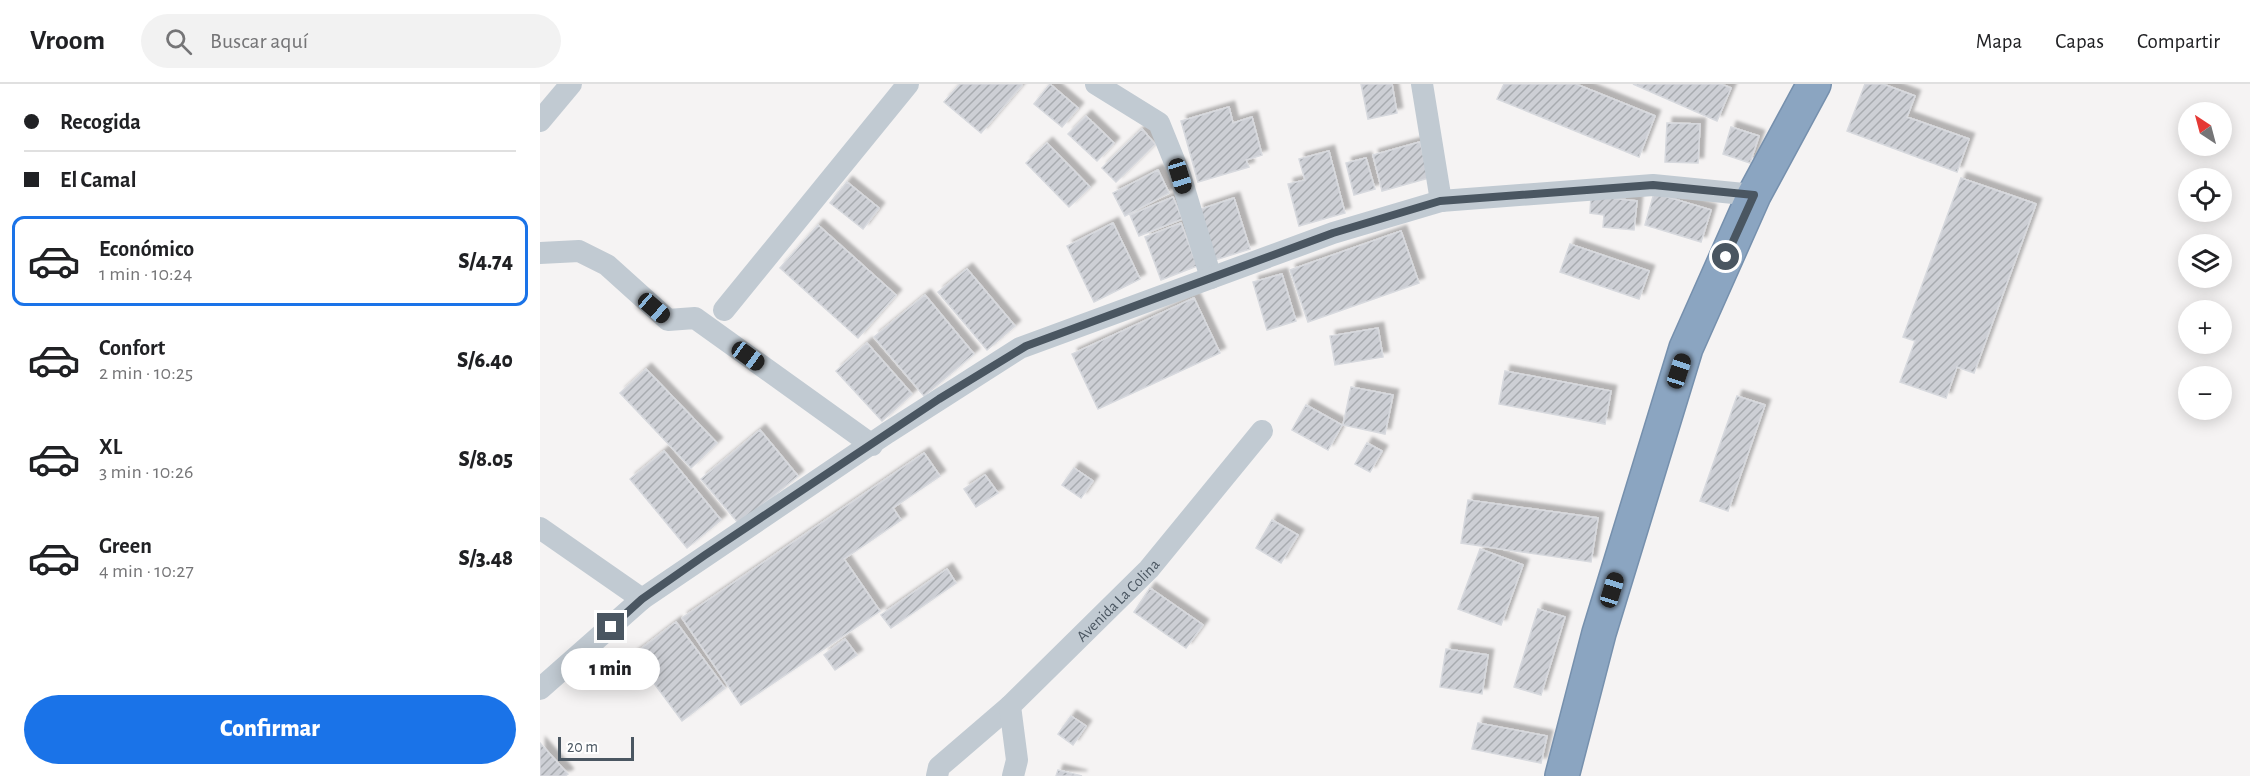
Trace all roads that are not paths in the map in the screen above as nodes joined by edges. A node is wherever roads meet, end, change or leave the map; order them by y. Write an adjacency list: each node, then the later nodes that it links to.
1 (571, 84): 6 (street)
2 (908, 84): 11 (street)
3 (1096, 84): 10 (street)
4 (1422, 84): 8 (street)
5 (1814, 84): 7 (highway)
6 (540, 121)
7 (1754, 195): 8 (street); 20 (highway)
8 (1440, 201): 10 (street)
9 (540, 253): 13 (street)
10 (1210, 278): 13 (street)
11 (724, 310)
12 (1262, 431): 17 (street, Avenida La Colina)
13 (872, 445): 15 (street)
14 (540, 528): 15 (street)
15 (642, 599): 16 (street)
16 (540, 689)
17 (1010, 706): 18 (street, Avenida La Colina); 19 (street)
18 (937, 776)
19 (1013, 776)
20 (1563, 776)

